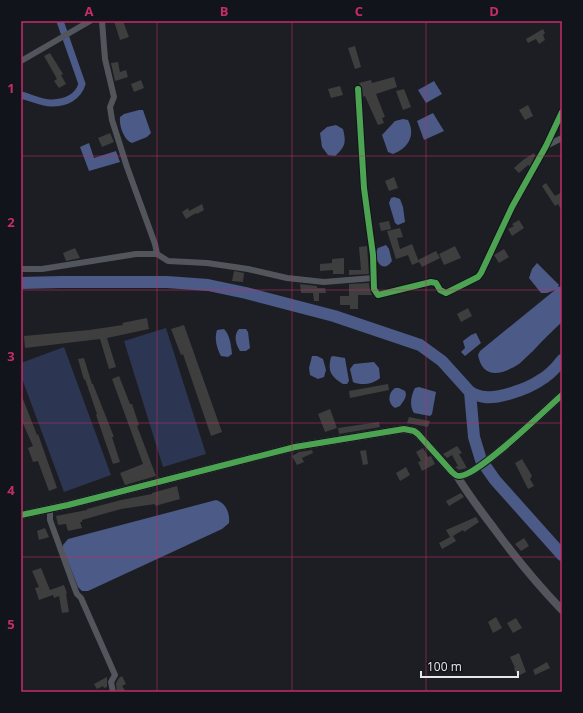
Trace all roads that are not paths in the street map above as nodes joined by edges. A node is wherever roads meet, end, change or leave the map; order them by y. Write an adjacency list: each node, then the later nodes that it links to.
1 (90, 21): 3 (street)
2 (102, 21): 8 (street)
3 (21, 61)
4 (358, 89): 10 (street)
5 (562, 112): 7 (street)
6 (562, 138): 7 (street)
7 (546, 146): 10 (street)
8 (157, 254): 9 (street); 10 (street)
9 (21, 269)
10 (373, 278)
11 (562, 395): 12 (street)
12 (457, 476): 13 (street); 15 (street)
13 (50, 509): 14 (street); 16 (street)
14 (21, 516)
15 (562, 610)
16 (113, 692)

